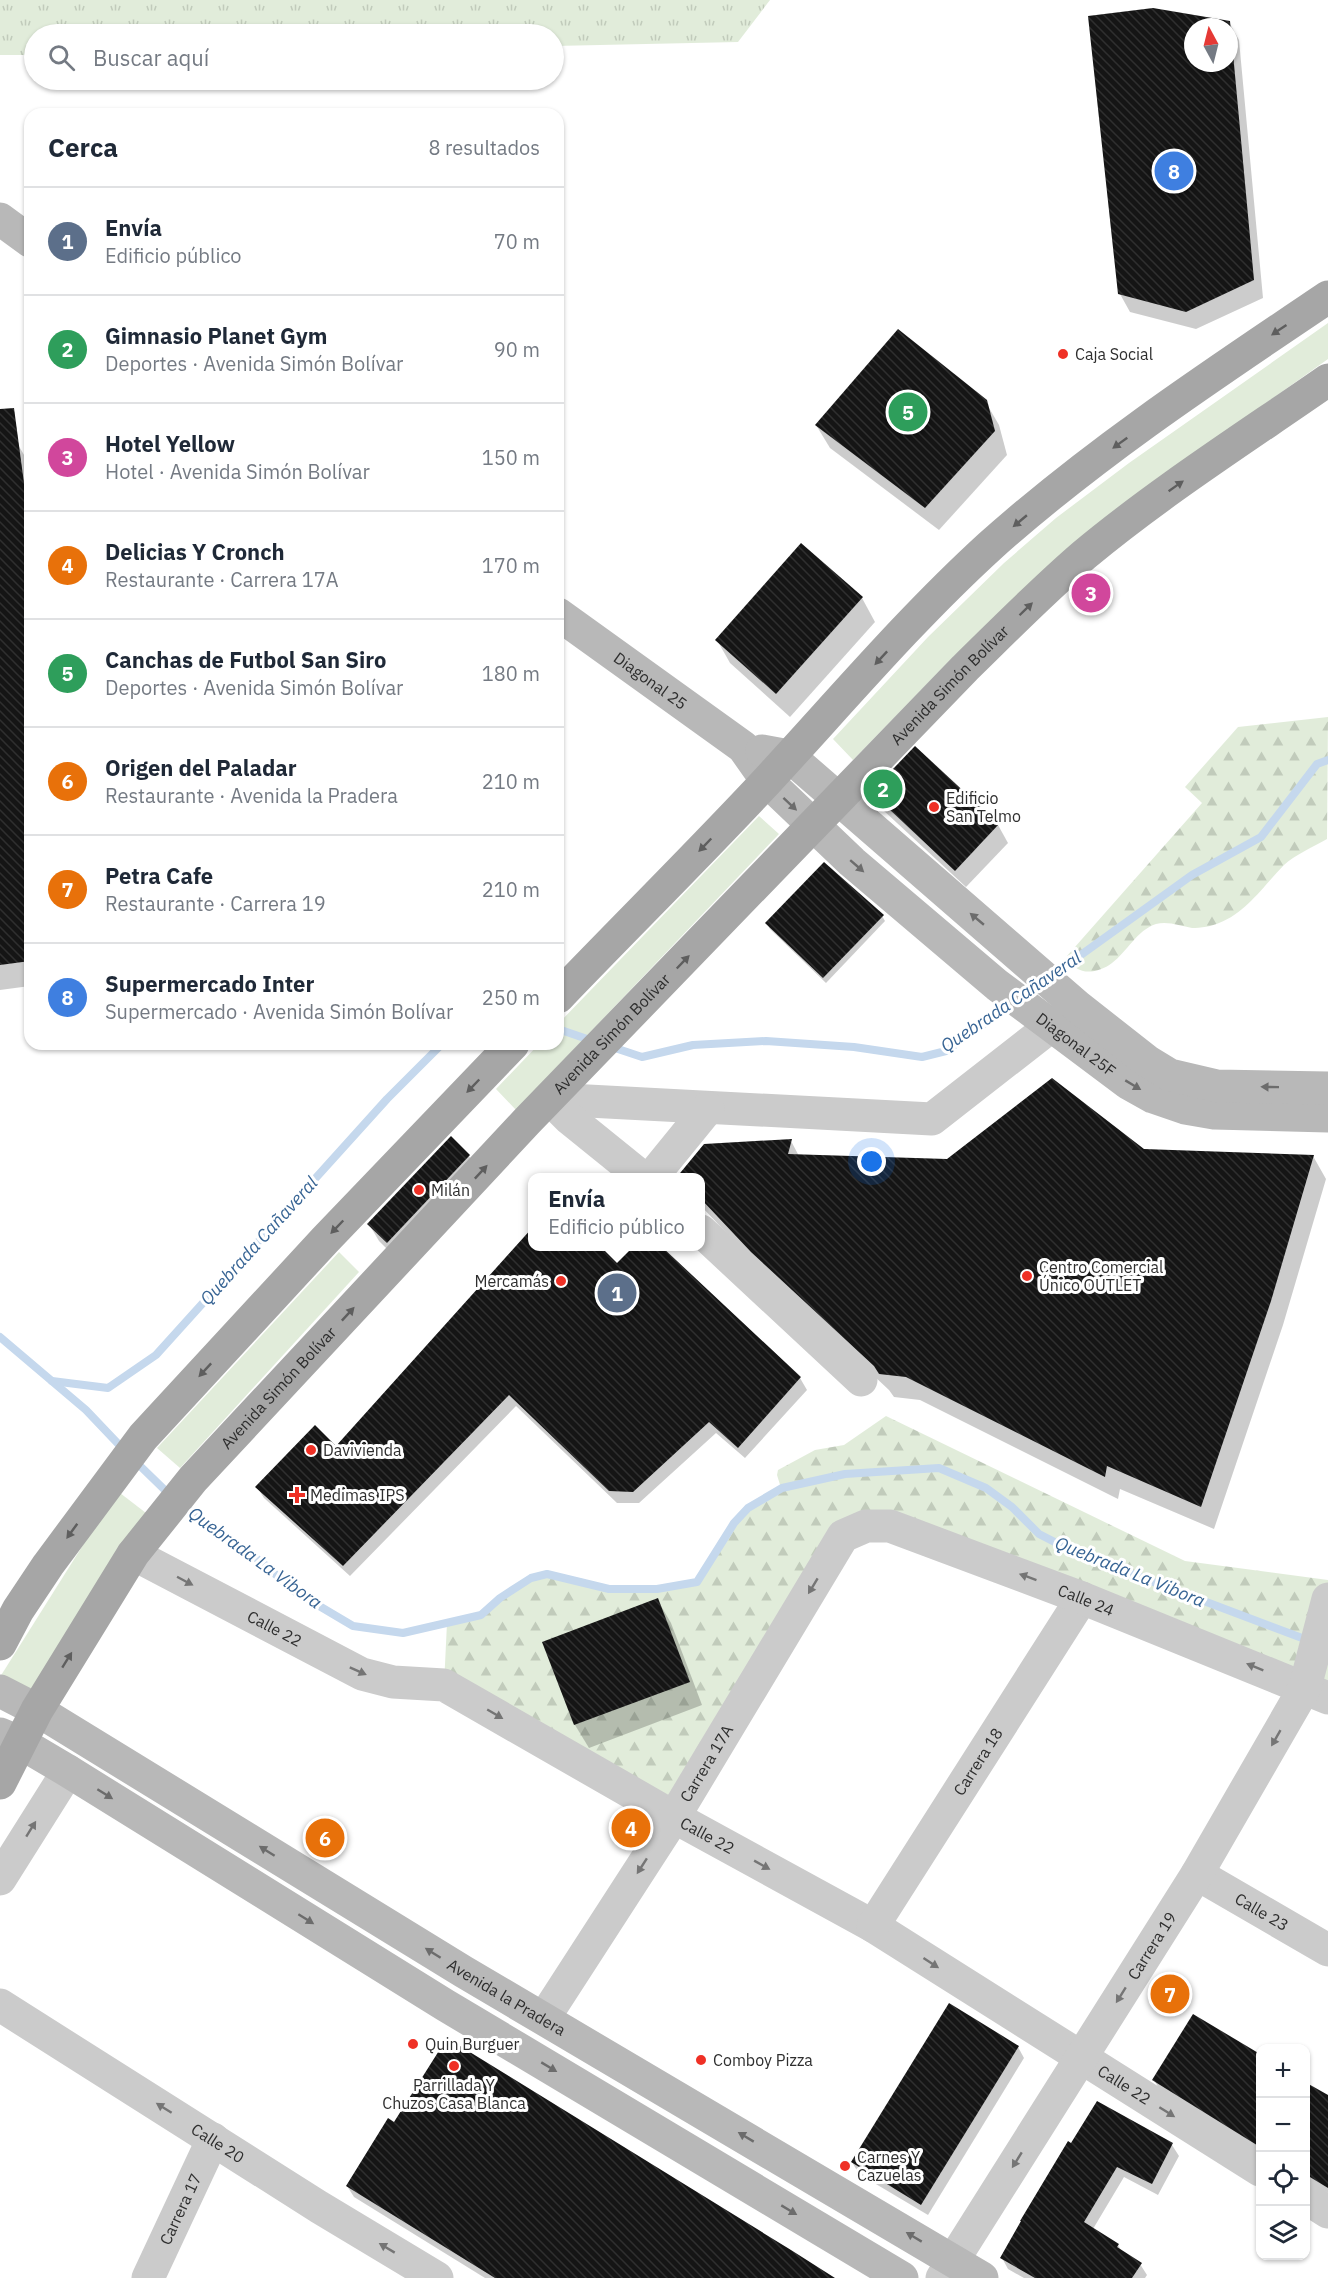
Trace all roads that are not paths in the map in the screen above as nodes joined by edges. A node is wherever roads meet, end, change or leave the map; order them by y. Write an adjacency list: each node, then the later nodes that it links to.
1 (0, 219): 2 (street)
2 (24, 237)
3 (1328, 297): 7 (main road, one-way to 7)
4 (1328, 380): 9 (main road, Avenida Simón Bolívar, one-way to 4)
5 (564, 618): 6 (street, Diagonal 25)
6 (743, 747): 7 (street, Diagonal 25); 8 (street, Diagonal 25)
7 (789, 756): 8 (main road); 9 (street)
8 (767, 781): 10 (street, Diagonal 25, one-way to 10); 11 (main road, one-way to 11)
9 (837, 800): 10 (main road, Avenida Simón Bolívar); 12 (street, Diagonal 25F, one-way to 9)
10 (813, 826): 13 (street, Diagonal 25F, one-way to 13); 16 (main road, Avenida Simón Bolívar, one-way to 10)
11 (567, 988)
12 (1068, 998): 13 (street); 15 (street, Diagonal 25F, one-way to 12)
13 (1042, 1021): 17 (street); 18 (street, Diagonal 25F, one-way to 18)
14 (507, 1050): 27 (main road, one-way to 27)
15 (1328, 1088)
16 (550, 1099): 17 (street); 19 (street); 24 (main road, Avenida Simón Bolívar, one-way to 16)
17 (708, 1108): 20 (street)
18 (1328, 1116)
19 (637, 1173)
20 (655, 1173)
21 (705, 1235): 22 (street)
22 (861, 1380)
23 (843, 1536): 25 (street, Calle 24, one-way to 23); 34 (street, Carrera 17A, one-way to 34)
24 (133, 1554): 30 (main road, Avenida Simón Bolívar, one-way to 24); 34 (street, Calle 22, one-way to 34)
25 (1083, 1598): 28 (street, Calle 24, one-way to 25); 37 (street, Carrera 18)
26 (1327, 1602): 28 (street, Carrera 19)
27 (0, 1644)
28 (1315, 1681): 35 (street, Carrera 19, one-way to 35)
29 (0, 1691): 30 (street, Avenida la Pradera)
30 (37, 1710): 31 (main road, Avenida Simón Bolívar); 40 (street, Avenida la Pradera, one-way to 30)
31 (9, 1738): 32 (street); 33 (main road, Avenida Simón Bolívar)
32 (68, 1771): 36 (street, one-way to 32); 49 (street, one-way to 49)
33 (0, 1783)
34 (674, 1817): 37 (street, Calle 22, one-way to 37); 40 (street, Carrera 17A, one-way to 40)
35 (1197, 1874): 38 (street, Calle 23); 41 (street, Carrera 19, one-way to 41)
36 (0, 1879)
37 (873, 1926): 41 (street, Calle 22, one-way to 41)
38 (1328, 1950)
39 (0, 2005): 42 (street, Calle 20, one-way to 39)
40 (544, 2018): 46 (street, Avenida la Pradera, one-way to 40)
41 (1081, 2058): 43 (street, Calle 22, one-way to 43); 46 (street, Carrera 19, one-way to 46)
42 (213, 2139): 47 (street, Carrera 17); 48 (street, Calle 20, one-way to 42)
43 (1256, 2167)
44 (1310, 2201): 45 (street)
45 (1328, 2212)
46 (948, 2269): 50 (street, Avenida la Pradera)
47 (148, 2278)
48 (437, 2278)
49 (902, 2278)
50 (982, 2278)

